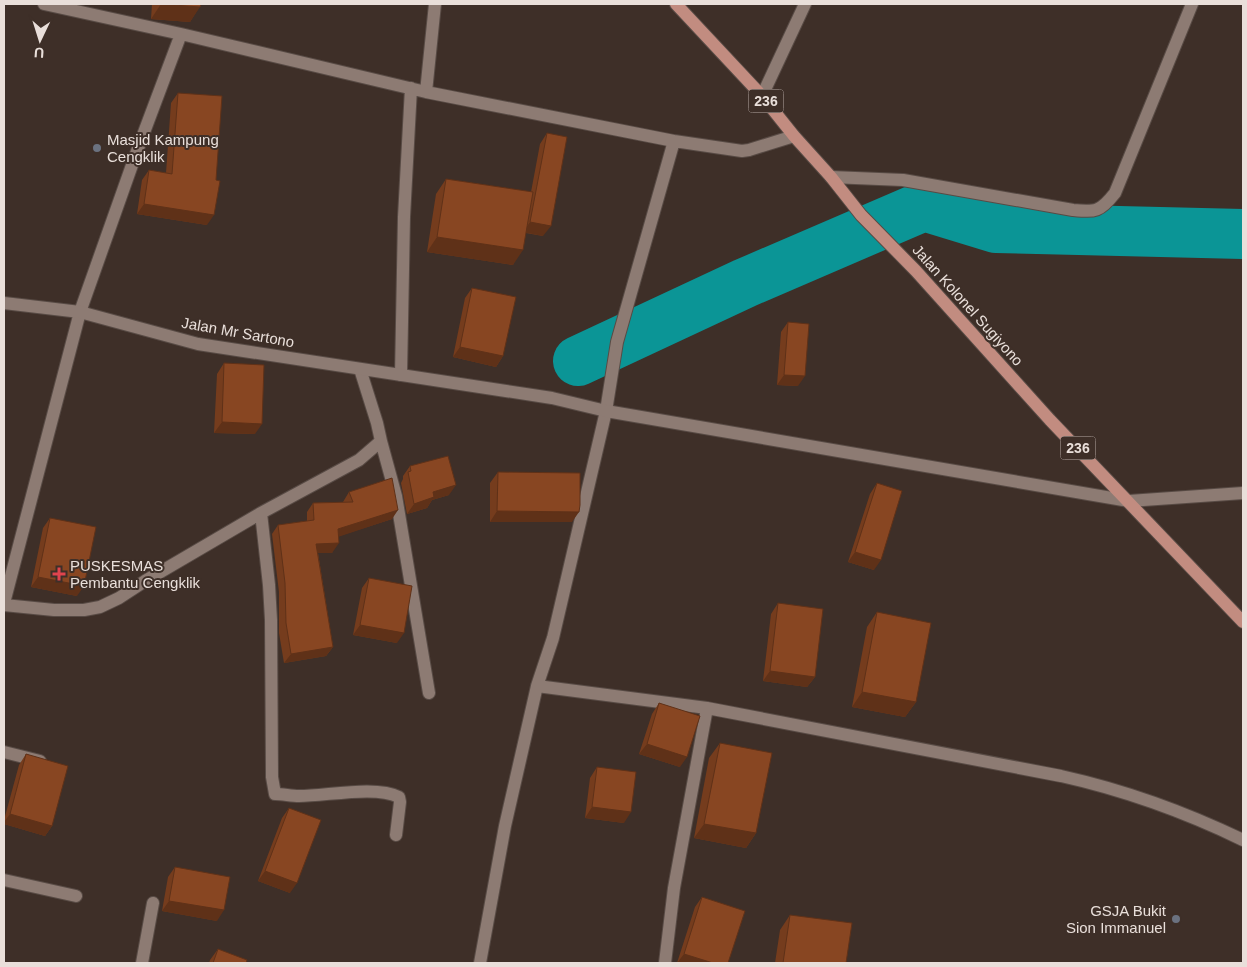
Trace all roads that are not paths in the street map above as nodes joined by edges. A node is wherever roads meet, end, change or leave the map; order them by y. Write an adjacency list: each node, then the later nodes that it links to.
1 (44, 4): 6 (street)
2 (435, 4): 8 (street)
3 (676, 4): 9 (main road, Jalan Kolonel Sugiyono / 236)
4 (805, 4): 9 (street)
5 (1192, 4): 12 (street)
6 (181, 34): 7 (street); 14 (street)
7 (411, 88): 8 (street); 16 (street)
8 (426, 92): 11 (street)
9 (762, 96): 10 (main road, Jalan Kolonel Sugiyono / 236)
10 (794, 136): 11 (street); 12 (main road, Jalan Kolonel Sugiyono / 236)
11 (674, 141): 17 (street)
12 (831, 177): 20 (main road, Jalan Kolonel Sugiyono / 236)
13 (4, 303): 14 (street, Jalan Mr Sartono)
14 (80, 312): 15 (street, Jalan Mr Sartono); 22 (street)
15 (360, 369): 16 (street, Jalan Mr Sartono); 18 (street)
16 (402, 375): 17 (street, Jalan Mr Sartono)
17 (606, 411): 20 (street, Jalan Mr Sartono); 24 (street)
18 (381, 442): 21 (street); 25 (street)
19 (1243, 493): 20 (street, Jalan Mr Sartono)
20 (1129, 501): 23 (main road, Jalan Kolonel Sugiyono / 236)
21 (261, 513): 22 (street); 29 (street)
22 (4, 604)
23 (1243, 622)
24 (537, 686): 26 (street); 35 (street)
25 (429, 693)
26 (707, 708): 30 (street); 36 (street)
27 (4, 752): 28 (street)
28 (56, 765)
29 (396, 835)
30 (1243, 840)
31 (4, 880): 32 (street)
32 (76, 896)
33 (153, 903): 34 (street)
34 (142, 963)
35 (480, 963)
36 (666, 963)

